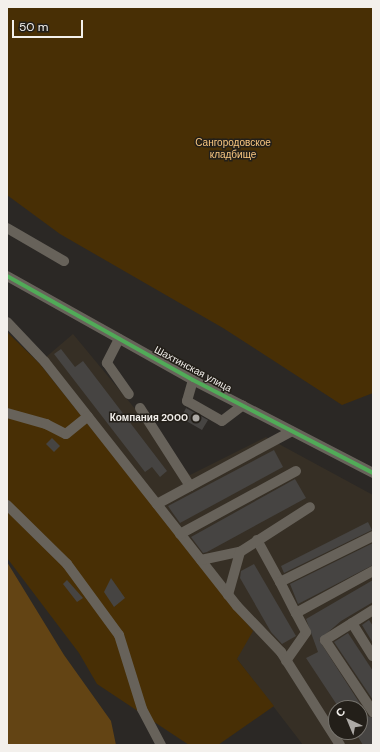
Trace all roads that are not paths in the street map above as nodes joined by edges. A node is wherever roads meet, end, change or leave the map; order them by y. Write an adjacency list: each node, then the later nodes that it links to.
1 (7, 228): 2 (street)
2 (64, 261)
3 (7, 276): 5 (street, Шахтинская улица)
4 (7, 322): 11 (street)
5 (119, 339): 6 (street, Шахтинская улица); 7 (street)
6 (193, 380): 8 (street, Шахтинская улица); 8 (street)
7 (129, 394)
8 (243, 405): 12 (street, Шахтинская улица)
9 (140, 408): 15 (street)
10 (7, 413): 11 (street)
11 (88, 416): 16 (street)
12 (292, 432): 13 (street, Шахтинская улица); 15 (street)
13 (372, 469)
14 (296, 471): 19 (street)
15 (190, 486): 16 (street)
16 (157, 504): 19 (street)
17 (7, 505): 33 (street)
18 (310, 507): 21 (street)
19 (180, 534): 23 (street)
20 (373, 536): 25 (street)
21 (257, 540): 22 (street); 25 (street)
22 (240, 552): 23 (street); 26 (street)
23 (201, 560): 26 (street)
24 (373, 572): 28 (street)
25 (280, 582): 28 (street)
26 (228, 595): 31 (street)
27 (373, 610): 29 (street)
28 (296, 613): 31 (street)
29 (352, 623): 30 (street); 32 (street)
30 (373, 656)
31 (286, 661): 34 (street)
32 (373, 712)
33 (162, 745)
34 (340, 745)

